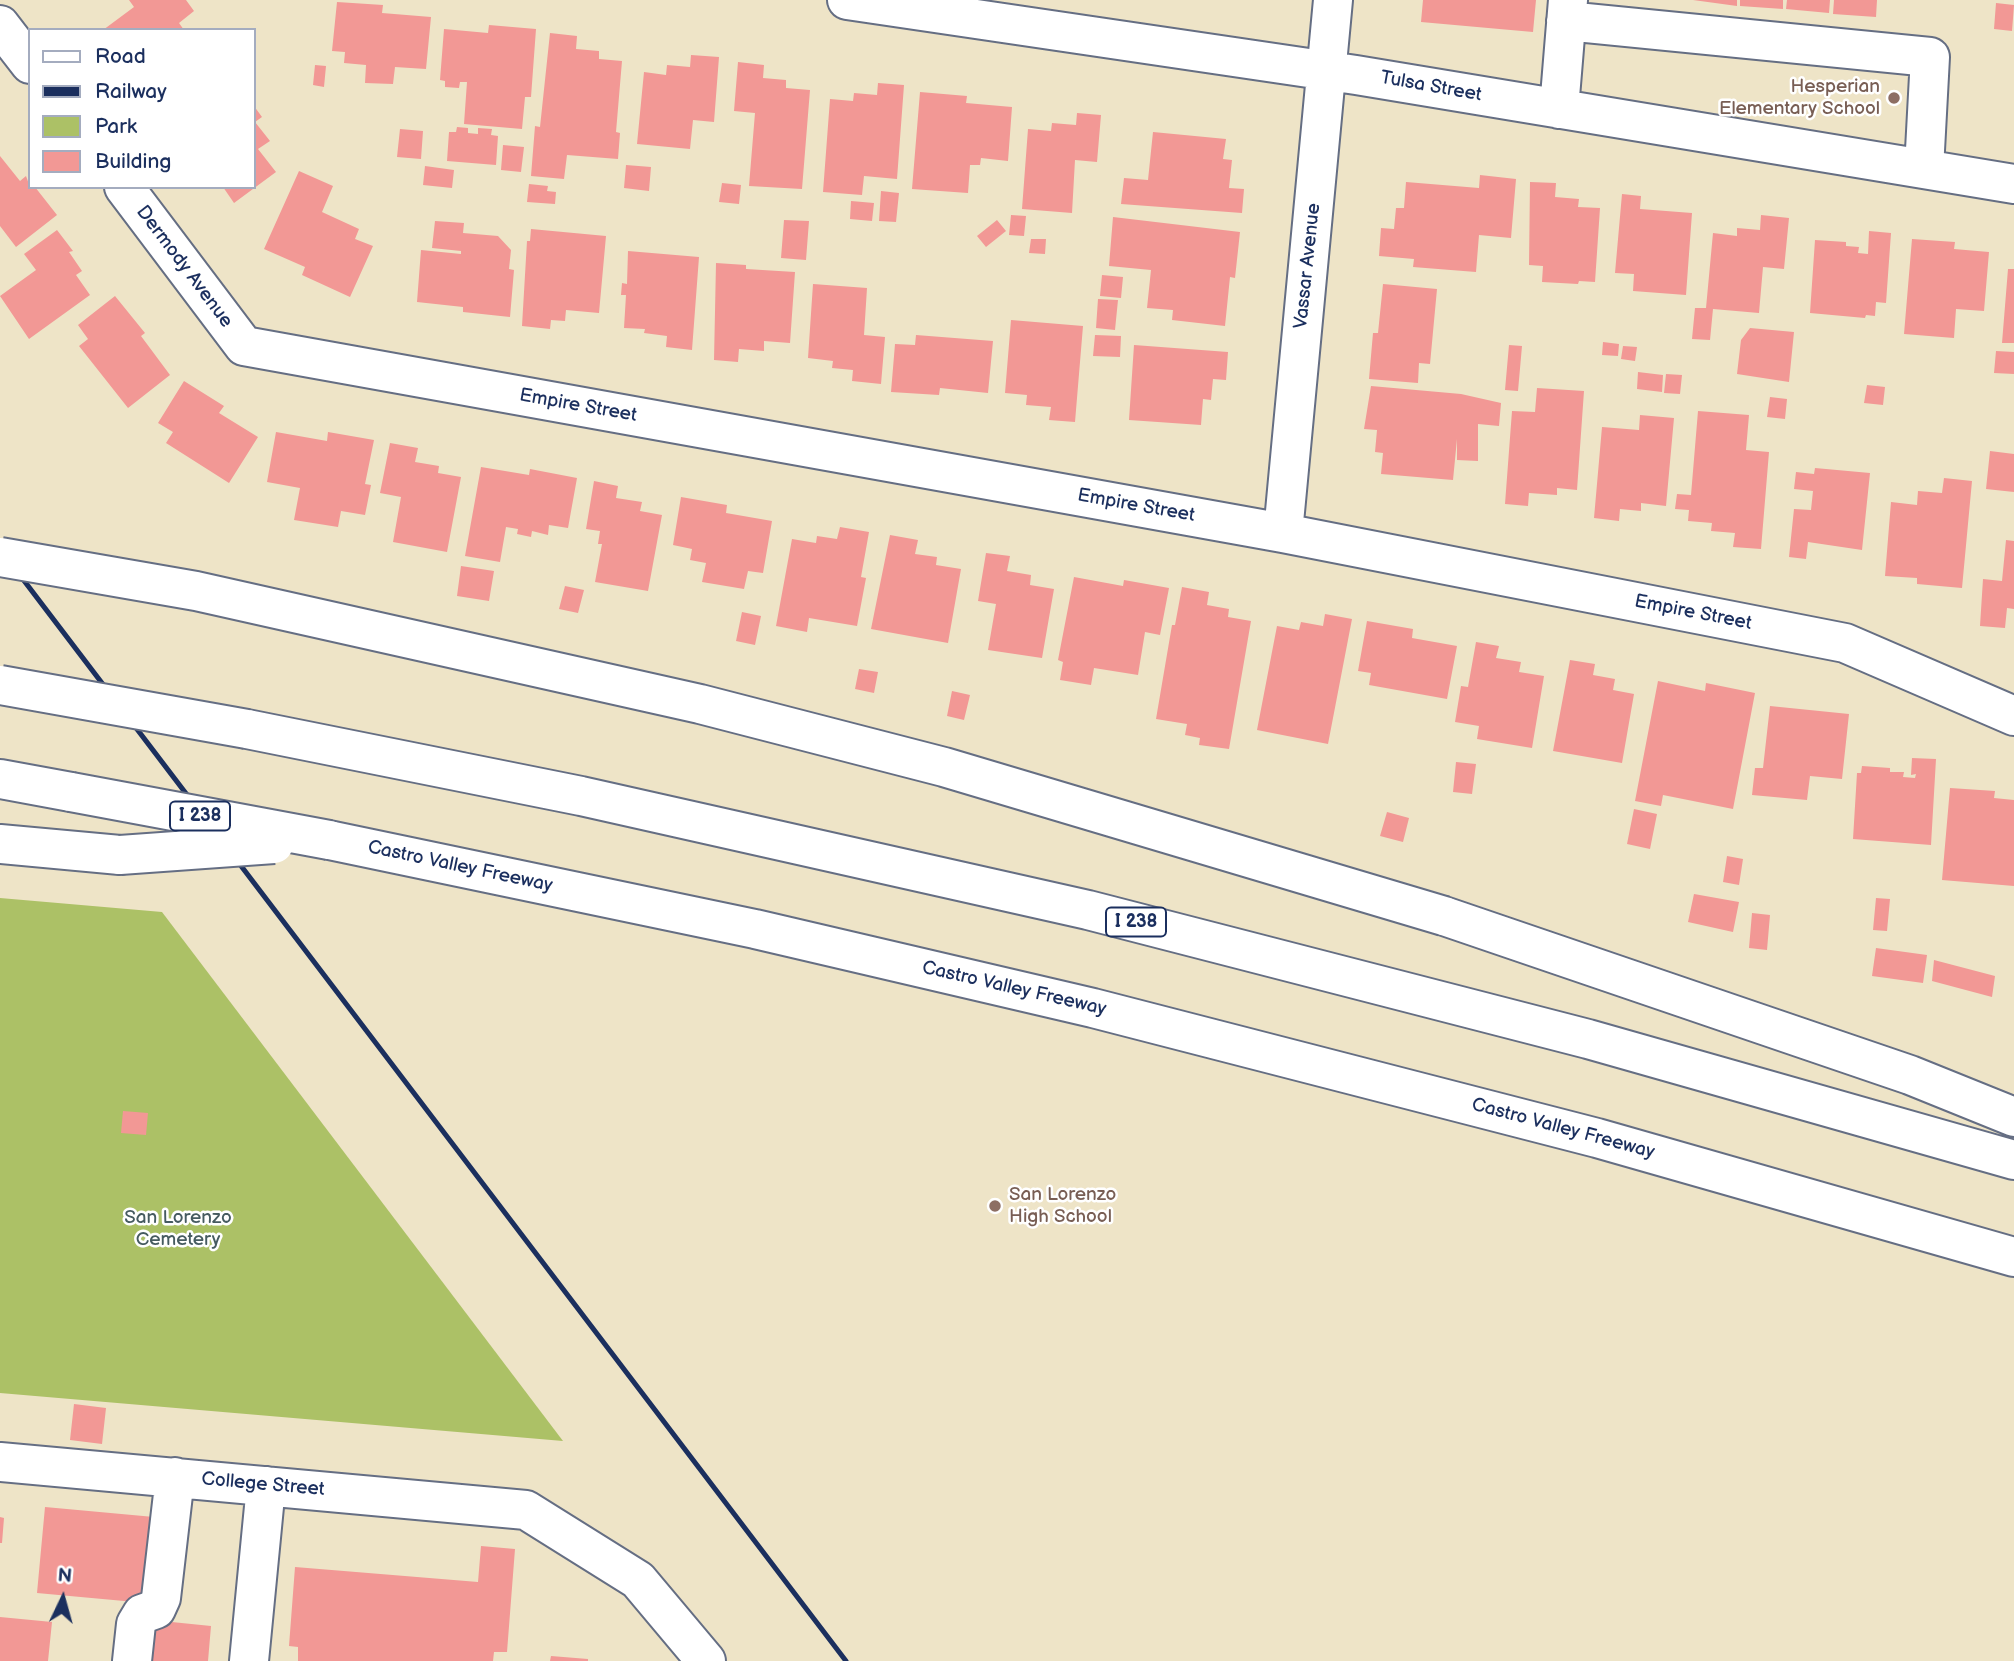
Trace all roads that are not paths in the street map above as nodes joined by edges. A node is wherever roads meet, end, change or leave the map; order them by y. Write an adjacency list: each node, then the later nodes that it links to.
1 (847, 0): 6 (main road, Tulsa Street)
2 (1333, 0): 6 (main road, Vassar Avenue)
3 (1567, 11): 7 (main road); 8 (main road)
4 (0, 25): 5 (main road)
5 (28, 61)
6 (1327, 70): 7 (main road, Tulsa Street); 12 (main road, Vassar Avenue)
7 (1559, 109): 8 (main road, Tulsa Street)
8 (1924, 169): 9 (main road, Tulsa Street)
9 (2014, 184)
10 (126, 189): 11 (main road, Dermody Avenue)
11 (244, 346): 12 (main road, Empire Street)
12 (1283, 533): 15 (main road, Empire Street)
13 (0, 557): 19 (main road, bridge)
14 (0, 685): 20 (main road, I 238, bridge)
15 (2014, 716)
16 (0, 779): 17 (main road, Castro Valley Freeway / I 238, bridge)
17 (329, 840): 18 (main road, bridge); 21 (main road, Castro Valley Freeway / I 238)
18 (0, 844)
19 (2014, 1117)
20 (2014, 1160)
21 (2014, 1257)
22 (0, 1462): 23 (main road, College Street)
23 (175, 1477): 24 (main road, College Street); 25 (main road)
24 (266, 1486): 26 (main road); 27 (main road, College Street)
25 (132, 1661)
26 (249, 1661)
27 (706, 1661)

